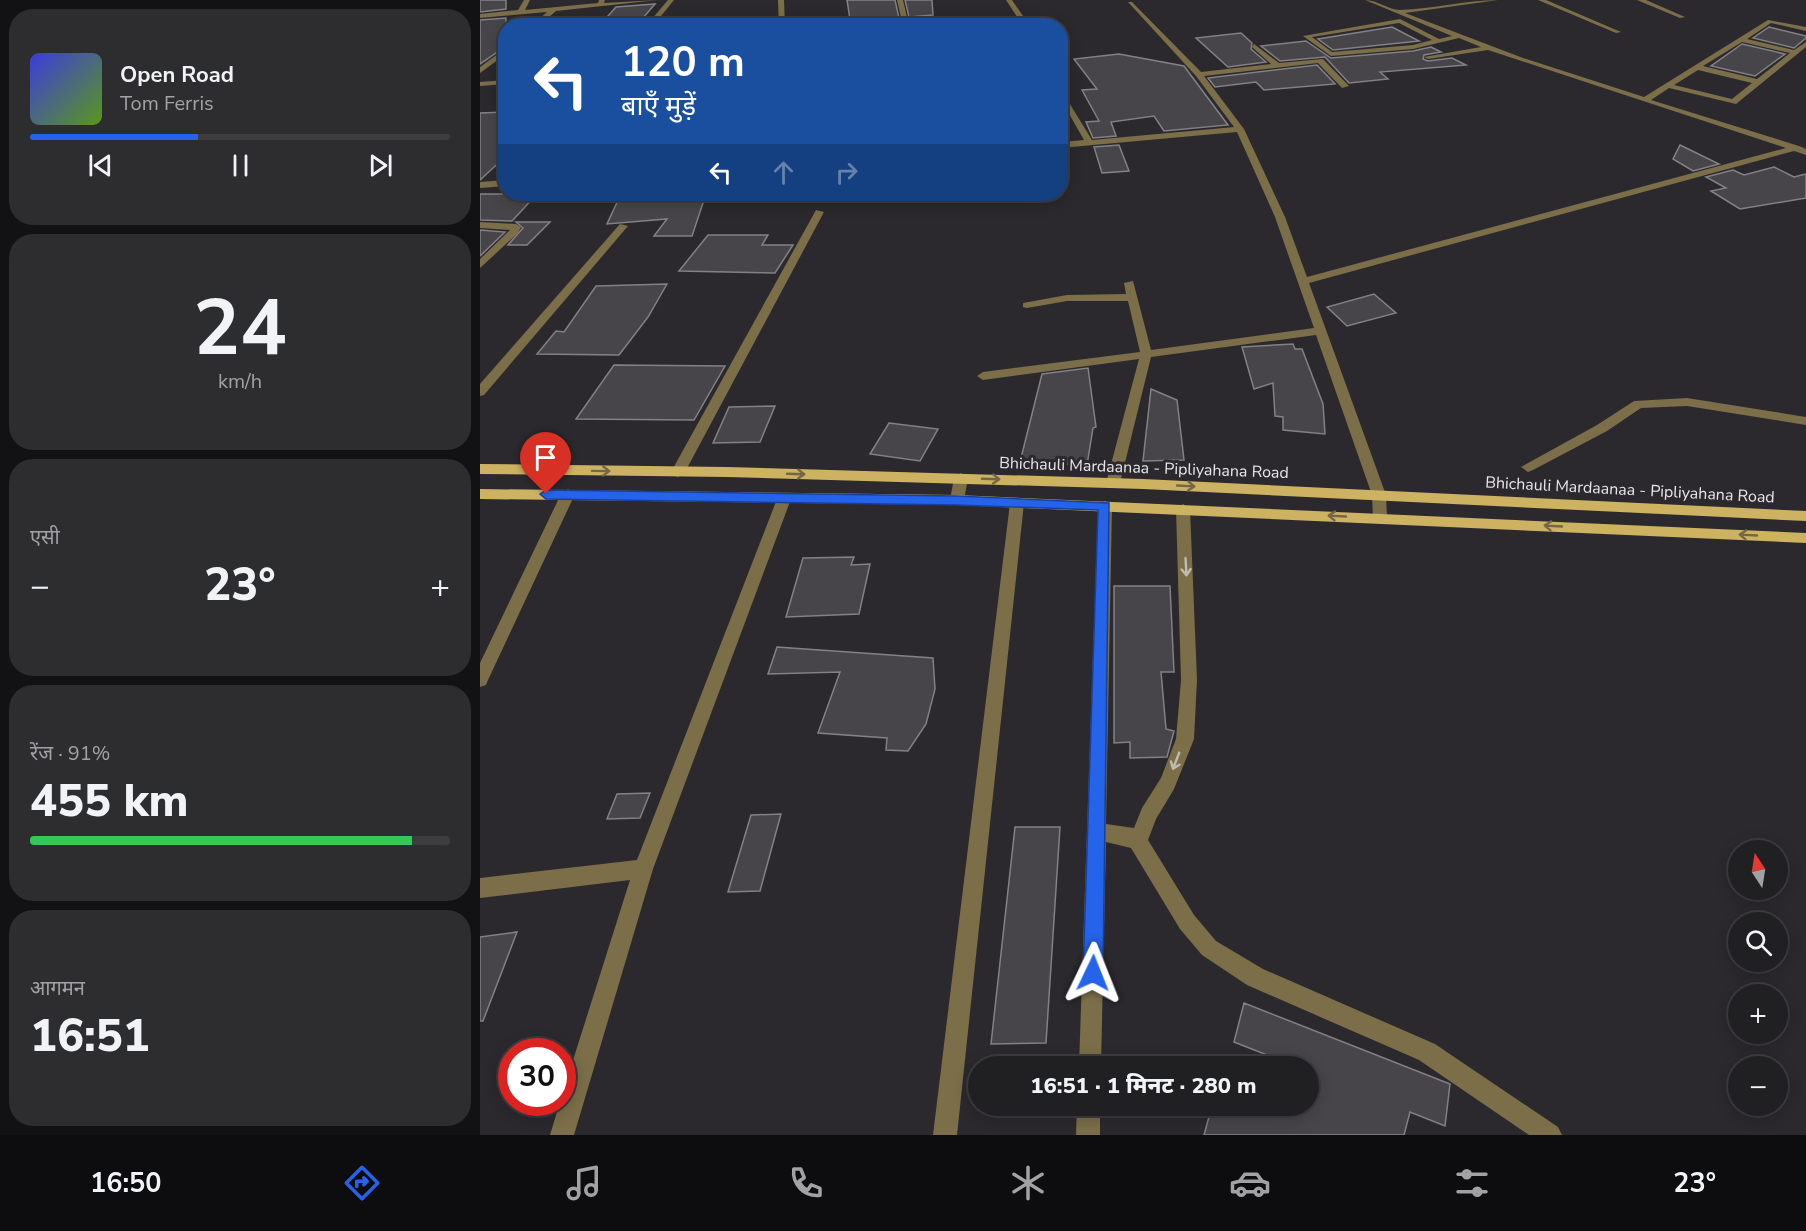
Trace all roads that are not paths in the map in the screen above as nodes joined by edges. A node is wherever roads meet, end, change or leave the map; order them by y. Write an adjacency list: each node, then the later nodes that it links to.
1 (527, 0): 17 (street)
2 (655, 0): 12 (street)
3 (671, 0): 21 (street)
4 (781, 0): 22 (street)
5 (900, 0): 23 (street)
6 (1009, 0): 24 (street)
7 (1368, 0): 16 (street)
8 (1383, 0): 15 (street)
9 (1495, 0): 15 (street)
10 (1541, 0): 26 (street)
11 (1640, 0): 19 (street)
12 (601, 3): 14 (street)
13 (1130, 3): 41 (street)
14 (554, 9): 17 (street); 20 (street)
15 (1412, 10): 16 (street); 28 (street)
16 (1399, 11): 27 (street)
17 (520, 12): 18 (street)
18 (480, 16)
19 (1682, 17)
20 (543, 18)
21 (656, 18)
22 (782, 18)
23 (904, 18)
24 (1021, 18)
25 (1806, 29): 29 (street)
26 (1618, 32)
27 (1459, 36): 30 (street); 31 (street)
28 (1482, 38): 31 (street); 47 (street)
29 (1739, 39): 35 (street); 39 (street)
30 (1438, 41): 30 (street)
31 (1472, 41): 34 (street)
32 (1806, 44): 35 (street)
33 (1254, 46): 38 (street)
34 (1490, 48): 37 (street); 47 (street)
35 (1795, 52): 42 (street)
36 (498, 56): 40 (street)
37 (1428, 57)
38 (1278, 66): 41 (street); 45 (street)
39 (1697, 67): 42 (street); 46 (street)
40 (480, 71)
41 (1199, 74): 49 (street)
42 (1758, 82): 46 (street)
43 (498, 83): 44 (street)
44 (480, 84)
45 (1345, 86)
46 (1668, 86): 47 (street)
47 (1649, 98): 50 (street); 51 (street)
48 (1068, 104): 52 (street)
49 (1240, 129): 52 (street); 62 (street)
50 (1777, 134): 51 (street); 53 (street)
51 (1768, 139): 55 (street)
52 (1089, 142): 54 (street)
53 (1806, 143)
54 (1068, 144)
55 (1801, 150): 62 (street)
56 (498, 184): 57 (street)
57 (480, 185)
58 (819, 212): 73 (street)
59 (480, 225): 61 (street)
60 (623, 226): 69 (street)
61 (480, 265)
62 (1304, 281): 66 (street)
63 (1130, 283): 64 (street)
64 (1132, 298): 65 (street); 67 (street)
65 (1027, 304)
66 (1320, 331): 67 (street); 78 (street)
67 (1146, 354): 68 (street); 75 (street)
68 (983, 376)
69 (480, 392)
70 (1806, 421): 71 (street)
71 (1528, 467)
72 (480, 468): 73 (main road, Bhichauli Mardaanaa - Pipliyahana Road, one-way to 73)
73 (678, 472): 74 (main road, Bhichauli Mardaanaa - Pipliyahana Road, one-way to 74)
74 (961, 478): 75 (main road, Bhichauli Mardaanaa - Pipliyahana Road, one-way to 75); 80 (street)
75 (1113, 483): 78 (main road, Bhichauli Mardaanaa - Pipliyahana Road, one-way to 78)
76 (480, 494): 77 (main road)
77 (568, 494): 79 (main road); 87 (street)
78 (1379, 495): 84 (main road, Bhichauli Mardaanaa - Pipliyahana Road); 85 (street)
79 (784, 499): 80 (main road); 90 (street)
80 (957, 500): 81 (main road)
81 (1017, 503): 82 (main road); 95 (street)
82 (1105, 506): 83 (main road); 88 (street)
83 (1183, 509): 85 (main road, one-way to 83); 89 (street, one-way to 89)
84 (1806, 516)
85 (1380, 518): 86 (main road, one-way to 85)
86 (1806, 538)
87 (480, 680)
88 (1097, 832): 89 (street); 92 (street)
89 (1138, 841): 97 (street)
90 (643, 869): 91 (street); 94 (street)
91 (480, 888)
92 (1090, 1056)
93 (1089, 1116): 96 (street)
94 (562, 1135)
95 (945, 1135)
96 (1088, 1135)
97 (1551, 1135)

